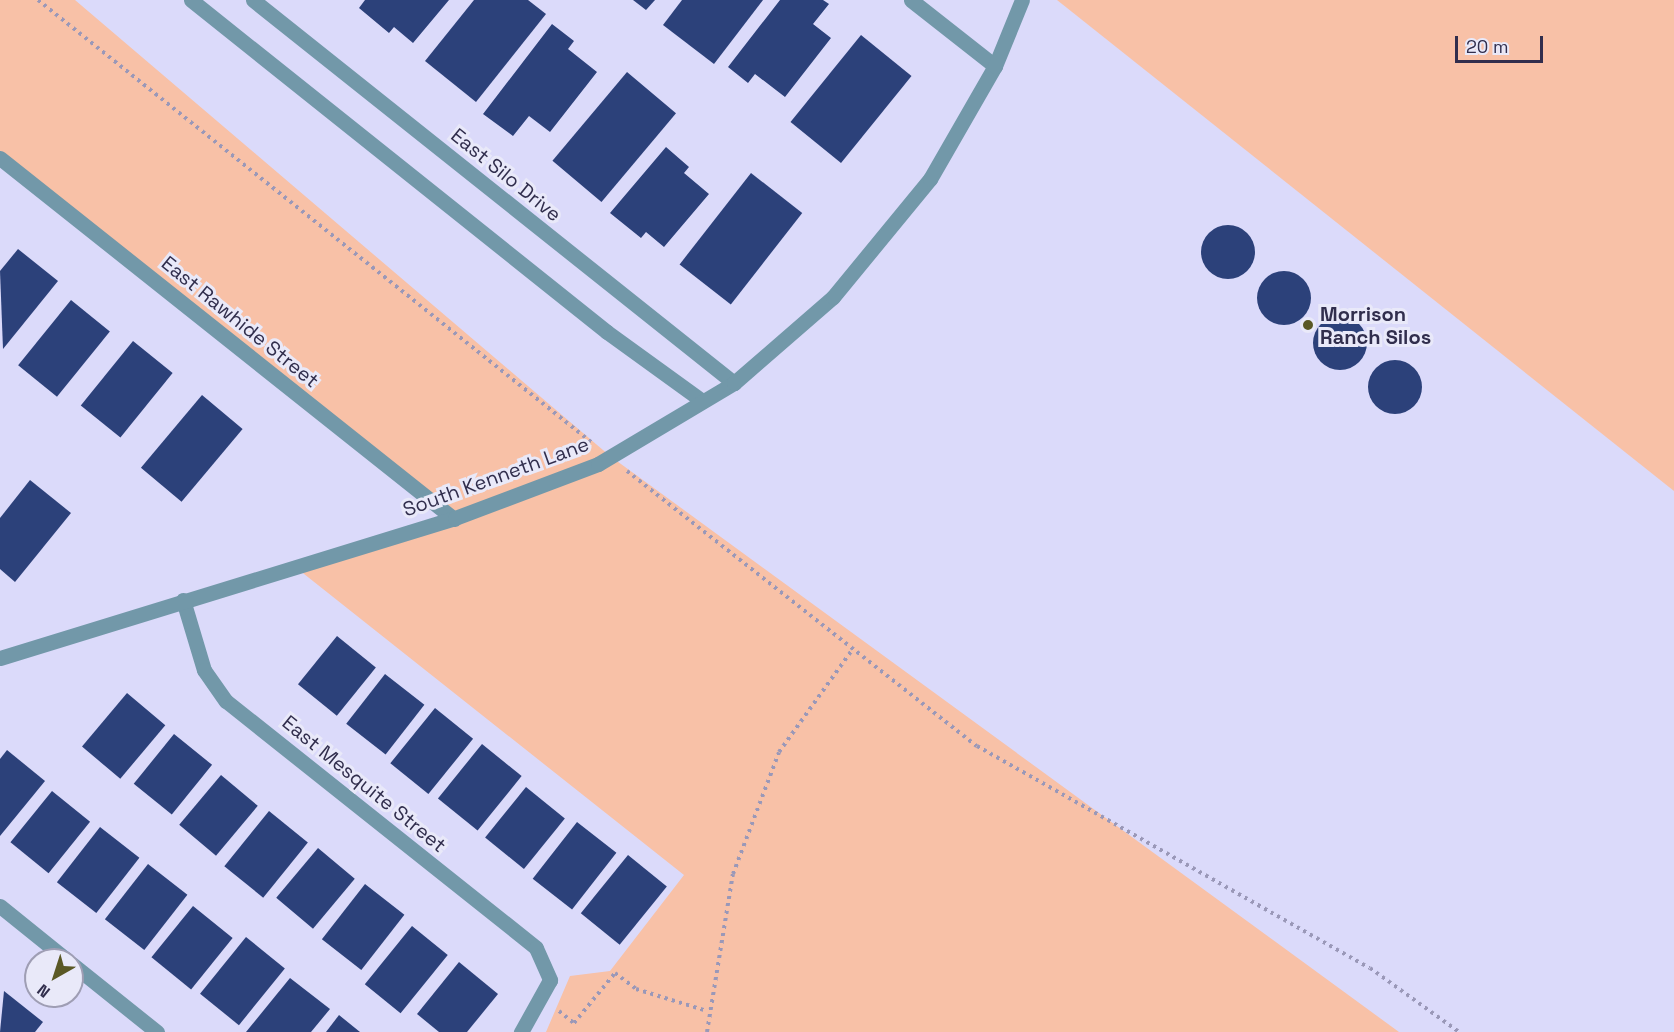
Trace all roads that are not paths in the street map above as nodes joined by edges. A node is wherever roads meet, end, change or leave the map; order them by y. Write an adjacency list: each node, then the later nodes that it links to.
1 (191, 0): 8 (street)
2 (253, 0): 7 (street, East Silo Drive)
3 (911, 0): 5 (street)
4 (1022, 0): 5 (street, South Kenneth Lane)
5 (995, 66): 7 (street, South Kenneth Lane)
6 (0, 158): 9 (street, East Rawhide Street)
7 (734, 383): 8 (street, South Kenneth Lane)
8 (701, 400): 9 (street, South Kenneth Lane)
9 (454, 519): 10 (street, South Kenneth Lane)
10 (183, 600): 11 (street, South Kenneth Lane); 16 (street, East Mesquite Street)
11 (4, 653)
12 (0, 906): 13 (street)
13 (52, 948)
14 (84, 974): 15 (street)
15 (157, 1032)
16 (521, 1032)

